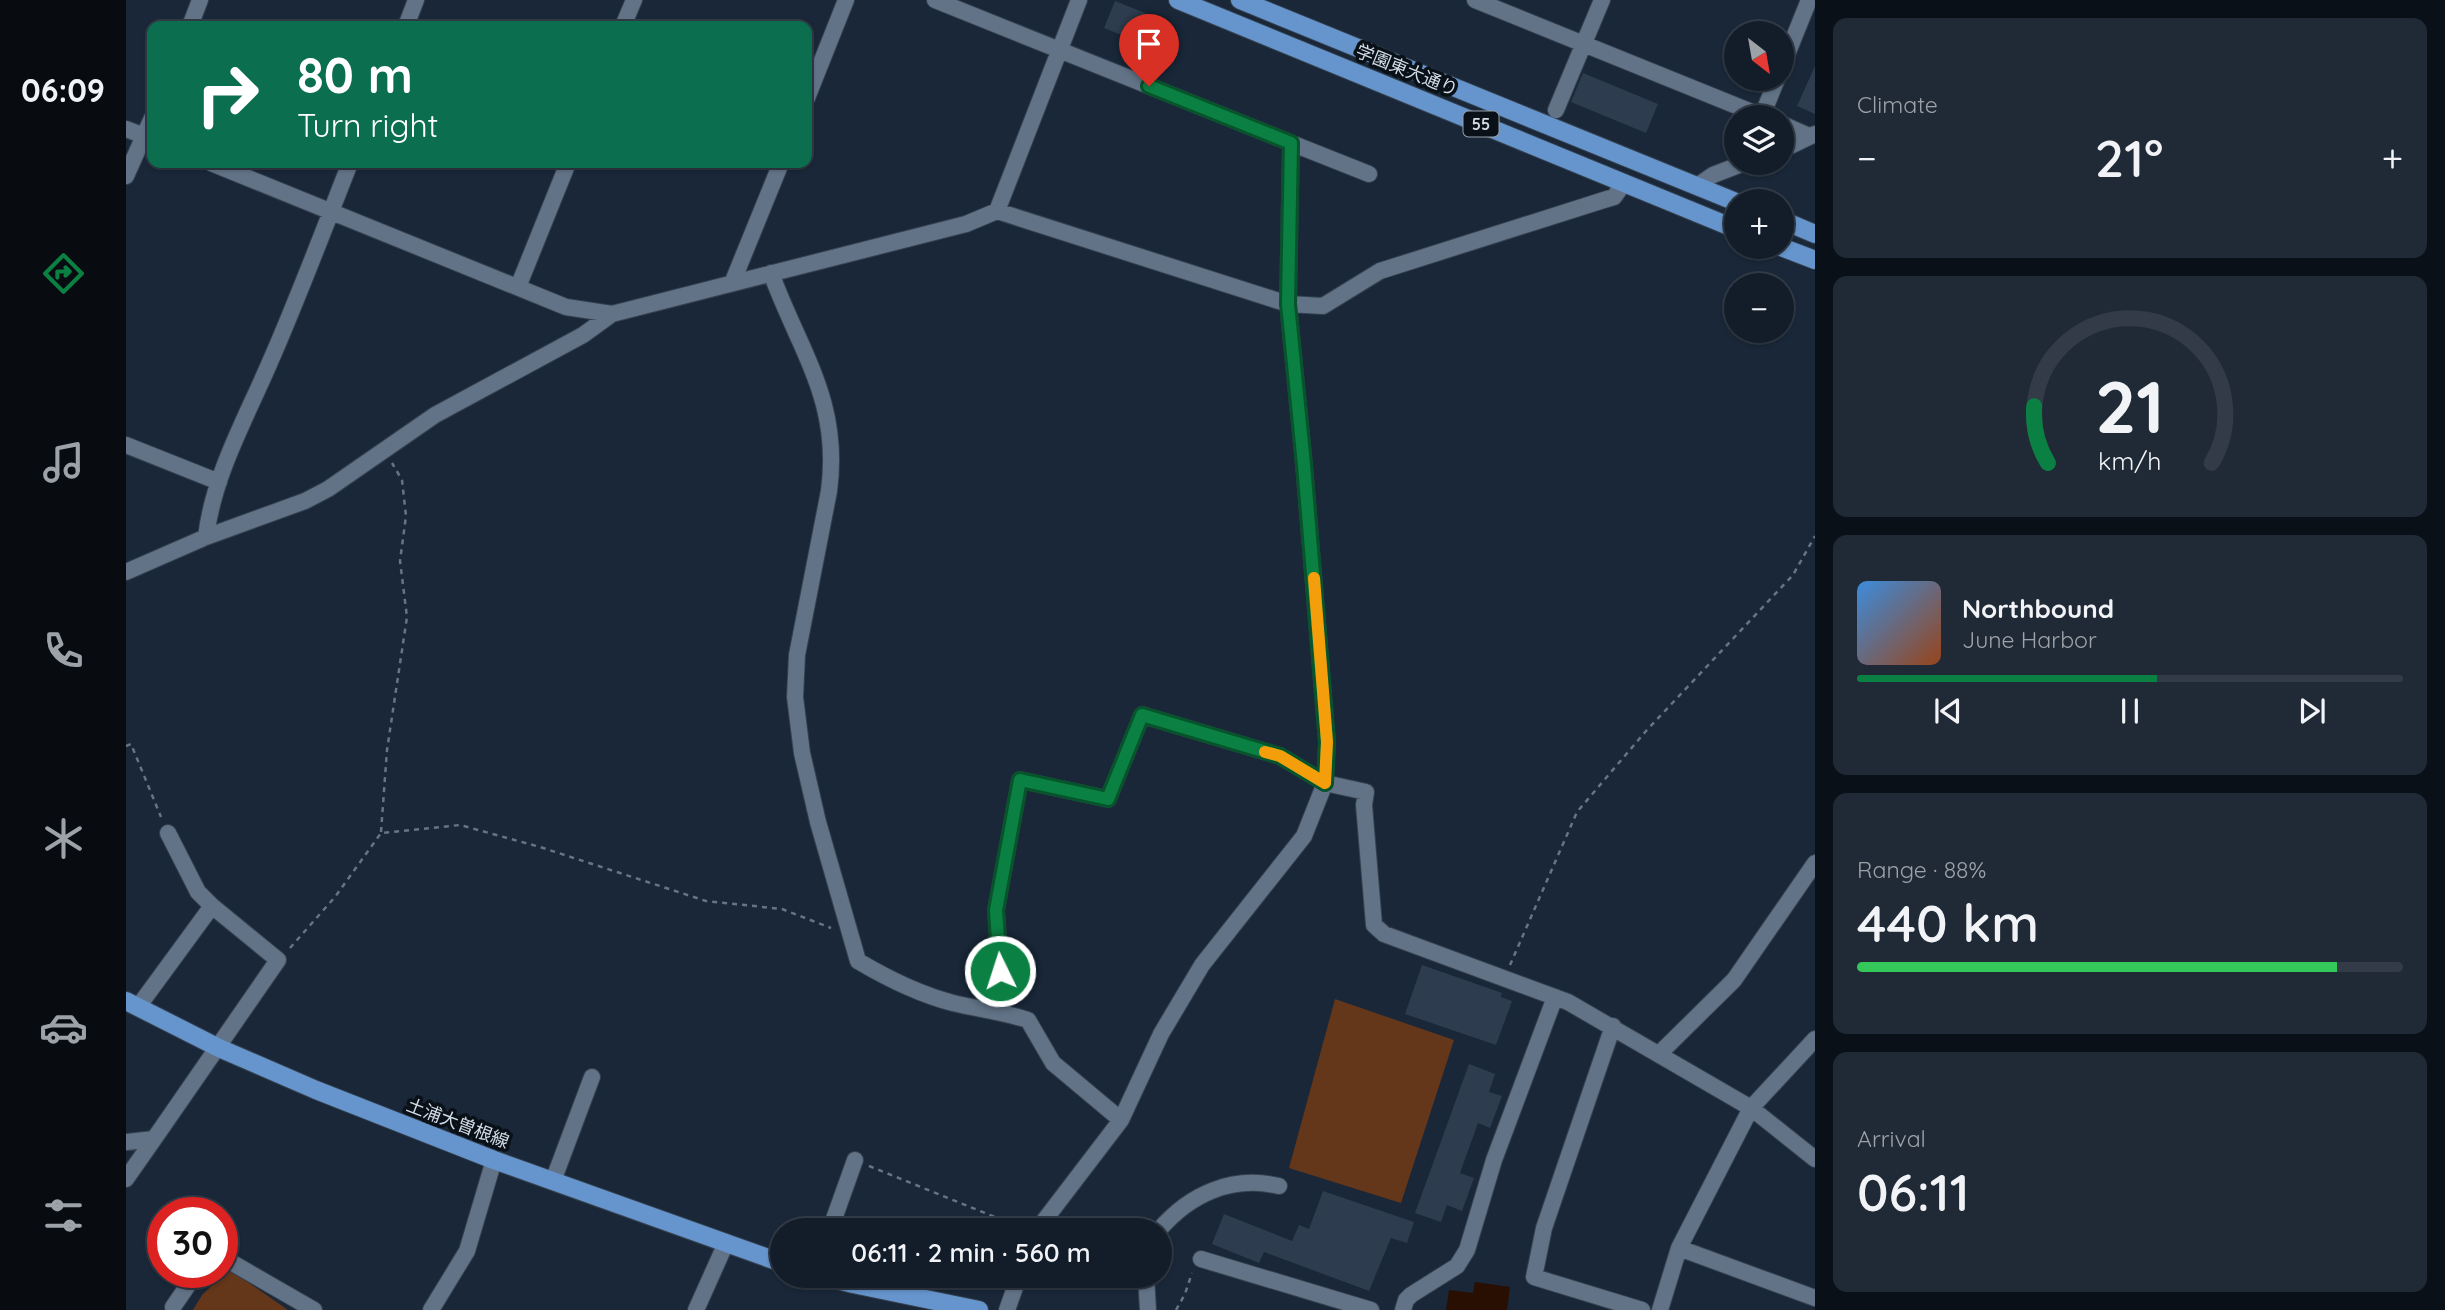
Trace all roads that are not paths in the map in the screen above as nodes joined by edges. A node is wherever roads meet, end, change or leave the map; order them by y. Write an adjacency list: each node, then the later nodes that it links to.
1 (200, 0): 12 (street)
2 (416, 0): 13 (street)
3 (634, 0): 14 (street)
4 (846, 0): 18 (street)
5 (935, 0): 17 (street)
6 (1079, 0): 17 (street)
7 (1178, 0): 35 (main road, 学園東大通り / 55)
8 (1240, 0): 36 (main road, 学園東大通り / 55)
9 (1475, 0): 16 (street)
10 (1602, 0): 16 (street)
11 (1809, 0): 15 (street)
12 (192, 21)
13 (407, 21)
14 (626, 21)
15 (1794, 37)
16 (1584, 44): 19 (street); 20 (street)
17 (1060, 51): 26 (street); 39 (street)
18 (812, 85)
19 (1734, 105)
20 (1556, 110)
21 (1794, 128): 23 (street)
22 (126, 129): 24 (street)
23 (1812, 135): 27 (street)
24 (147, 137)
25 (147, 141): 34 (street)
26 (1291, 143): 33 (street); 48 (street)
27 (1794, 144)
28 (224, 168): 38 (street)
29 (348, 168): 38 (street)
30 (566, 168): 47 (street)
31 (775, 168): 46 (street)
32 (1724, 171): 36 (street)
33 (1369, 174)
34 (126, 176)
35 (1624, 183): 40 (main road, 学園東大通り / 55); 48 (street)
36 (1697, 186): 37 (main road, 学園東大通り / 55)
37 (1724, 197)
38 (331, 211): 47 (street); 51 (street)
39 (997, 211): 45 (street); 48 (street)
40 (1724, 224)
41 (1794, 225): 42 (main road)
42 (1815, 234)
43 (1794, 252): 44 (main road)
44 (1815, 260)
45 (771, 273): 46 (street); 60 (street)
46 (733, 281): 49 (street)
47 (518, 287): 49 (street)
48 (1288, 304): 54 (street)
49 (612, 314): 52 (street)
50 (126, 445): 51 (street)
51 (219, 482): 52 (street)
52 (206, 537): 53 (street)
53 (126, 572)
54 (1325, 783): 58 (street); 60 (street); 67 (street)
55 (168, 833): 57 (street)
56 (1815, 863): 64 (street)
57 (212, 906): 59 (street); 63 (street)
58 (1555, 997): 61 (street); 98 (street)
59 (132, 1004): 63 (main road, 土浦大曽根線)
60 (996, 1010): 67 (street)
61 (1613, 1026): 64 (street); 99 (street)
62 (1815, 1039): 66 (street)
63 (219, 1048): 68 (street); 71 (main road, 土浦大曽根線)
64 (1659, 1054): 66 (street)
65 (592, 1077): 74 (street)
66 (1751, 1108): 70 (street); 80 (street)
67 (1121, 1120): 77 (street)
68 (155, 1139): 69 (street); 73 (street)
69 (126, 1142)
70 (1815, 1159)
71 (494, 1160): 74 (main road, 土浦大曽根線); 92 (street)
72 (855, 1160): 76 (street)
73 (126, 1179)
74 (553, 1181): 79 (main road, 土浦大曽根線)
75 (1279, 1186): 78 (street)
76 (834, 1218)
77 (1046, 1218)
78 (1170, 1218)
79 (726, 1243): 81 (main road, 土浦大曽根線); 93 (street)
80 (1679, 1248): 88 (street); 100 (street)
81 (770, 1259)
82 (1201, 1259): 97 (street)
83 (238, 1266): 91 (street)
84 (186, 1288): 90 (street)
85 (864, 1288): 89 (main road)
86 (1015, 1288): 95 (street)
87 (1147, 1288): 96 (street)
88 (1815, 1298)
89 (920, 1304): 94 (main road)
90 (173, 1307)
91 (314, 1310)
92 (431, 1310)
93 (696, 1310)
94 (979, 1310)
95 (1007, 1310)
96 (1148, 1310)
97 (1371, 1310)
98 (1402, 1310)
99 (1642, 1310)
100 (1660, 1310)

